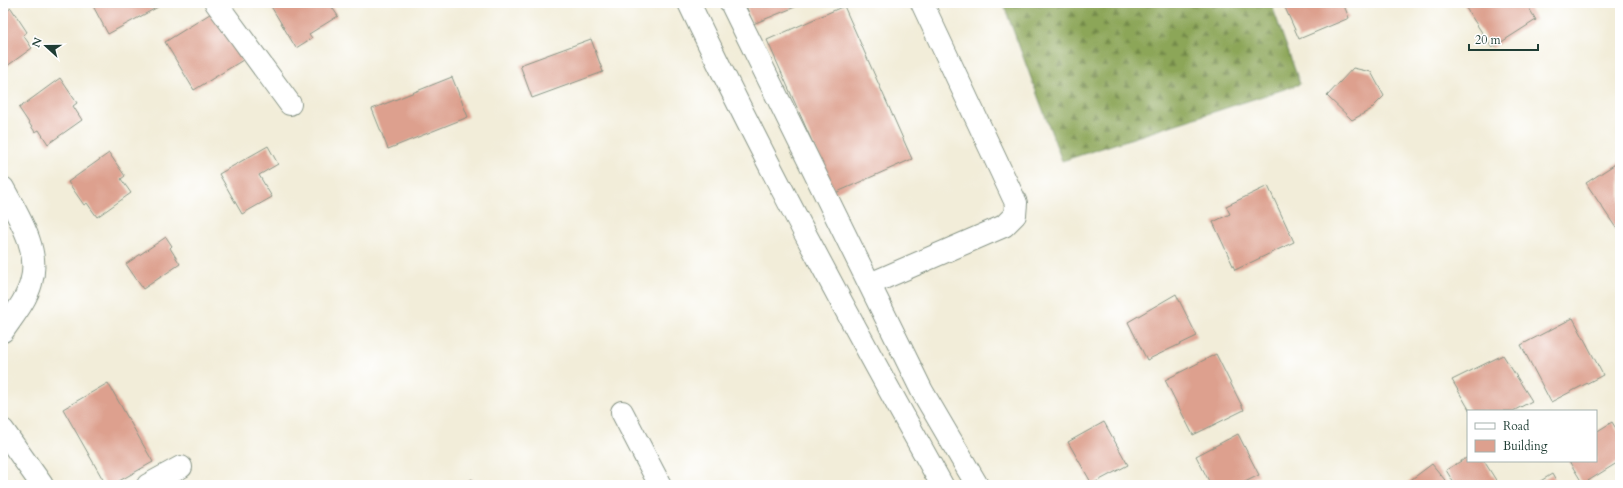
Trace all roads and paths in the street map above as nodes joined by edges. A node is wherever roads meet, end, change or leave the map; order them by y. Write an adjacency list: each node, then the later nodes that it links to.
1 (216, 3): 5 (street)
2 (689, 3): 15 (street)
3 (731, 3): 7 (street)
4 (922, 3): 7 (street)
5 (290, 104)
6 (3, 188): 8 (street)
7 (870, 284): 16 (street)
8 (3, 331)
9 (622, 412): 14 (street)
10 (3, 430): 12 (street)
11 (181, 467): 13 (street)
12 (42, 485)
13 (148, 485)
14 (660, 485)
15 (942, 485)
16 (977, 485)

